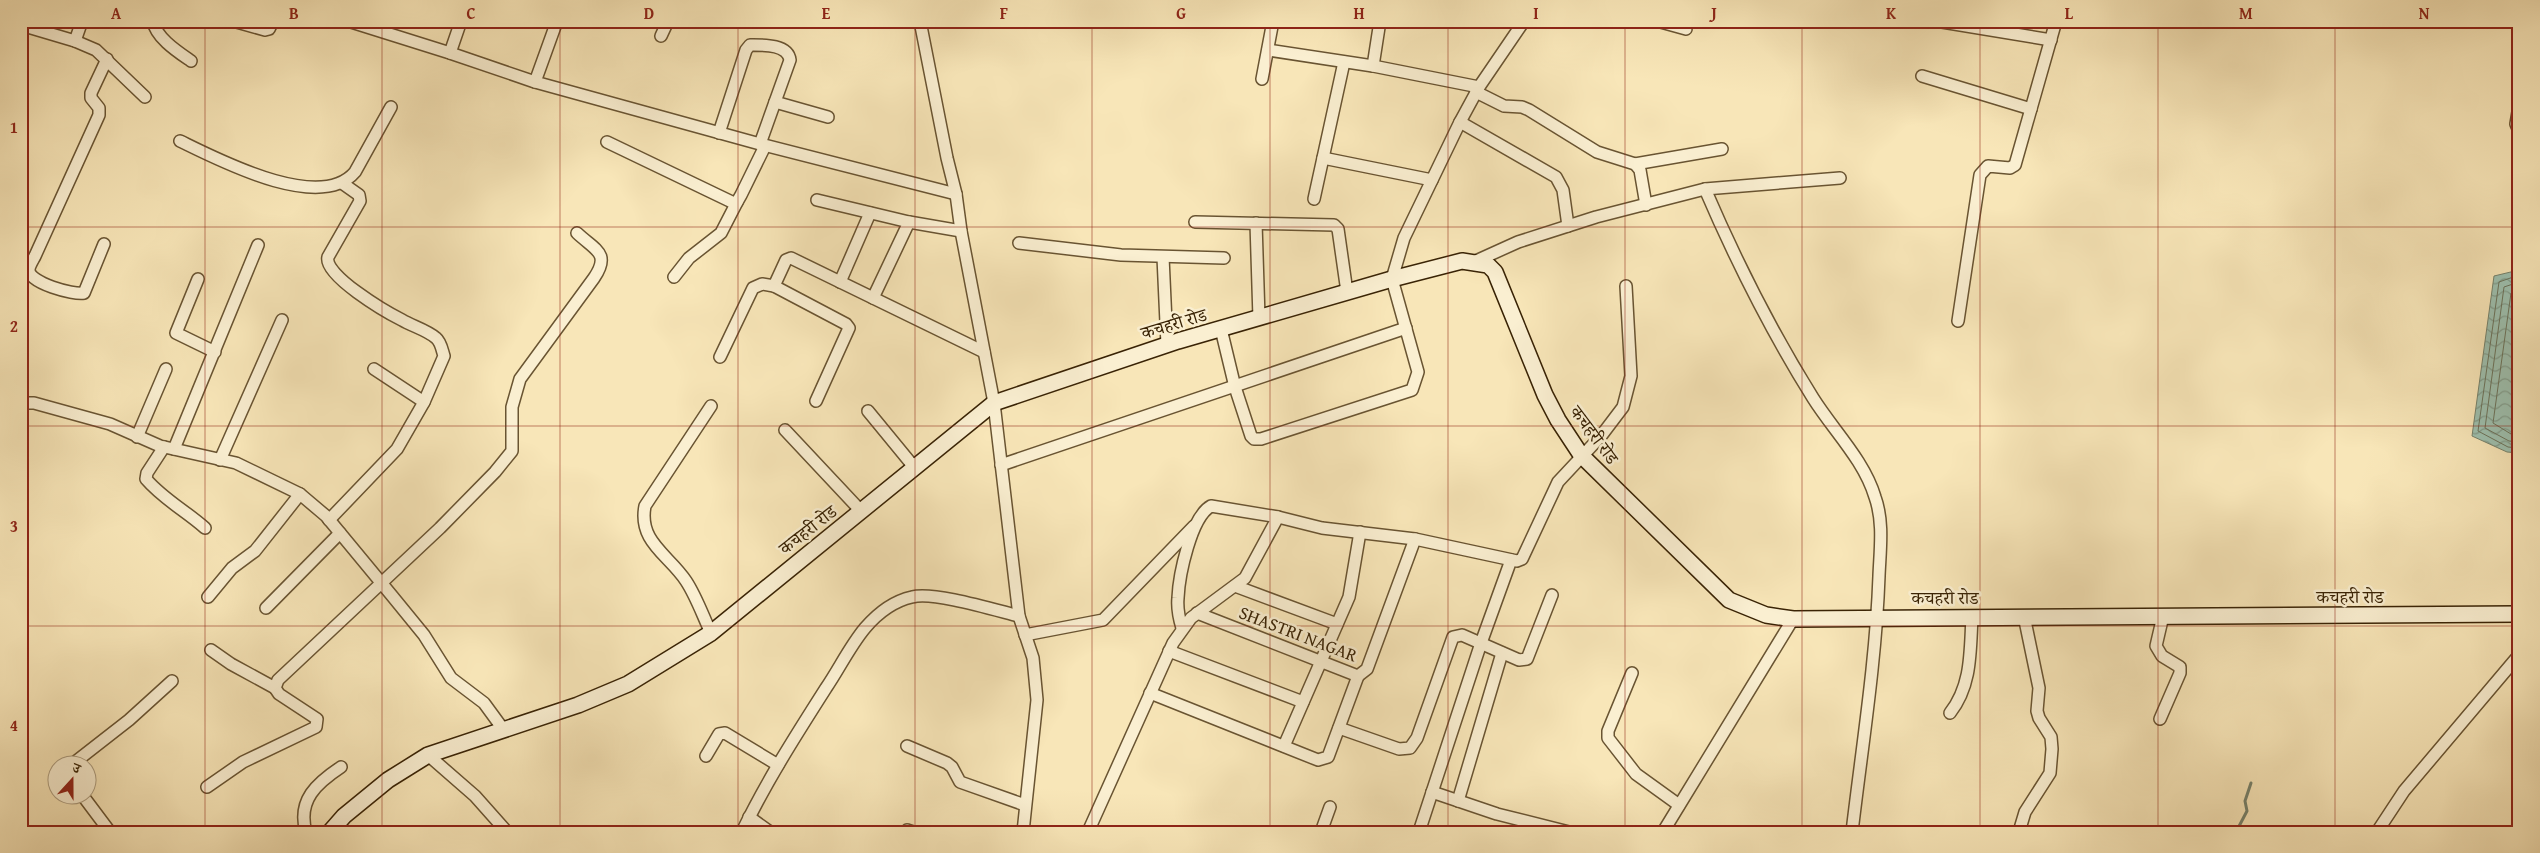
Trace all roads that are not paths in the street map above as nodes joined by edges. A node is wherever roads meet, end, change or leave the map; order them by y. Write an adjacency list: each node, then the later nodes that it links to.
1 (82, 21): 20 (street)
2 (152, 21): 24 (street)
3 (233, 21): 4 (street)
4 (273, 21)
5 (348, 21): 22 (street)
6 (461, 21): 22 (street)
7 (557, 21): 29 (street)
8 (668, 21): 18 (street)
9 (920, 21): 50 (street)
10 (1273, 21): 21 (street)
11 (1380, 21): 26 (street)
12 (1524, 21): 30 (street)
13 (1657, 21): 17 (street)
14 (1936, 21): 19 (street)
15 (2056, 21): 19 (street)
16 (21, 25): 20 (street)
17 (1686, 29)
18 (661, 36)
19 (2051, 40): 35 (street)
20 (75, 41): 23 (street)
21 (1268, 50): 25 (street); 28 (street)
22 (450, 53): 29 (street)
23 (108, 59): 31 (street); 63 (street)
24 (191, 61)
25 (1344, 62): 26 (street); 44 (street)
26 (1373, 66): 30 (street)
27 (1922, 76): 35 (street)
28 (1262, 79)
29 (535, 82): 39 (street)
30 (1478, 90): 37 (street); 45 (street)
31 (145, 97)
32 (775, 102): 36 (street); 39 (street); 42 (street)
33 (2519, 106): 38 (street)
34 (391, 107): 48 (street)
35 (2032, 109): 78 (street)
36 (828, 117)
37 (1460, 122): 47 (street); 59 (street)
38 (2519, 131)
39 (719, 133): 42 (street)
40 (180, 141): 48 (street)
41 (608, 142): 53 (street)
42 (762, 145): 50 (street); 53 (street)
43 (1722, 149): 45 (street)
44 (1323, 158): 47 (street); 51 (street)
45 (1635, 164): 54 (street)
46 (1840, 178): 49 (street)
47 (1432, 180): 70 (street)
48 (342, 183): 89 (street)
49 (1705, 189): 54 (street); 121 (street)
50 (956, 194): 60 (street)
51 (1314, 198)
52 (817, 200): 55 (street)
53 (737, 202): 68 (street)
54 (1646, 204): 59 (street)
55 (870, 214): 56 (street); 71 (street)
56 (909, 222): 60 (street); 75 (street)
57 (1195, 222): 58 (street)
58 (1256, 223): 74 (street); 76 (street)
59 (1568, 226): 67 (street)
60 (961, 231): 83 (street)
61 (577, 234): 111 (street)
62 (1020, 243): 65 (street)
63 (104, 244)
64 (258, 245): 82 (street)
65 (1163, 257): 66 (street); 81 (street)
66 (1224, 258)
67 (1476, 261): 70 (main road, कचहरी रोड); 97 (main road, कचहरी रोड)
68 (674, 277)
69 (198, 279): 82 (street)
70 (1392, 279): 74 (main road, कचहरी रोड); 79 (street)
71 (840, 282): 72 (street); 75 (street)
72 (774, 286): 84 (street); 88 (street)
73 (1626, 286): 97 (street)
74 (1347, 292): 76 (main road, कचहरी रोड)
75 (873, 298): 83 (street)
76 (1259, 318): 80 (main road, कचहरी रोड)
77 (282, 320): 98 (street)
78 (1958, 321)
79 (1406, 328): 87 (street); 87 (street)
80 (1221, 329): 81 (main road, कचहरी रोड); 87 (street)
81 (1167, 345): 91 (main road, कचहरी रोड)
82 (215, 352): 96 (street)
83 (984, 352): 91 (street)
84 (720, 357)
85 (166, 369): 95 (street)
86 (374, 369): 89 (street)
87 (1234, 387): 99 (street)
88 (816, 401)
89 (424, 402): 104 (street)
90 (21, 403): 95 (street)
91 (994, 403): 99 (street); 100 (main road, कचहरी रोड)
92 (710, 406): 126 (street)
93 (868, 411): 100 (street)
94 (785, 430): 102 (street)
95 (137, 436): 96 (street)
96 (169, 448): 98 (street); 106 (street)
97 (1581, 455): 110 (street); 123 (main road, कचहरी रोड)
98 (220, 460): 101 (street)
99 (1001, 465): 118 (street)
100 (914, 467): 102 (main road, कचहरी रोड)
101 (300, 494): 104 (street); 114 (street)
102 (861, 511): 126 (main road, कचहरी रोड)
103 (1278, 517): 105 (street); 107 (street); 112 (street)
104 (329, 520): 108 (street)
105 (1197, 523): 125 (street); 127 (street)
106 (205, 528)
107 (1360, 532): 109 (street); 124 (street)
108 (340, 533): 111 (street); 115 (street)
109 (1415, 539): 110 (street); 135 (street, SHASTRI NAGAR)
110 (1511, 560): 128 (street)
111 (382, 584): 137 (street); 143 (street)
112 (1235, 586): 116 (street); 124 (street)
113 (1552, 595): 131 (street)
114 (208, 597)
115 (266, 608)
116 (1197, 613): 125 (street); 133 (street, SHASTRI NAGAR)
117 (2519, 614): 120 (main road, कचहरी रोड)
118 (1019, 616): 127 (street); 149 (street)
119 (2024, 616): 120 (main road, कचहरी रोड); 122 (main road, कचहरी रोड); 173 (street)
120 (2163, 616): 141 (street)
121 (1878, 617): 122 (main road, कचहरी रोड); 123 (main road, कचहरी रोड); 172 (street)
122 (1972, 617): 140 (street)
123 (1793, 618): 155 (street)
124 (1337, 624): 133 (street)
125 (1182, 628): 130 (street)
126 (711, 633): 143 (main road, कचहरी रोड)
127 (1025, 636): 154 (street)
128 (1481, 644): 131 (street); 142 (street); 152 (street)
129 (211, 650): 137 (street)
130 (1169, 651): 138 (street); 139 (street)
131 (1502, 653): 153 (street)
132 (2519, 655): 174 (street)
133 (1320, 662): 135 (street, SHASTRI NAGAR); 139 (street)
134 (1632, 673): 155 (street)
135 (1358, 676): 142 (street)
136 (172, 681): 147 (street)
137 (275, 688): 151 (street)
138 (1150, 693): 145 (street); 167 (street)
139 (1303, 702): 145 (street)
140 (1950, 713)
141 (2160, 719)
142 (1339, 728): 145 (street)
143 (503, 729): 146 (main road, कचहरी रोड)
144 (907, 746): 154 (street)
145 (1284, 746)
146 (428, 755): 162 (main road, कचहरी रोड); 163 (street)
147 (83, 756)
148 (706, 756): 149 (street)
149 (778, 765): 158 (street)
150 (341, 767): 161 (street)
151 (207, 787)
152 (1432, 792): 153 (street); 169 (street)
153 (1458, 802): 159 (street)
154 (1025, 804): 166 (street)
155 (1679, 805): 171 (street)
156 (91, 806): 160 (street)
157 (1330, 807): 168 (street)
158 (749, 817): 164 (street); 165 (street)
159 (1536, 828): 170 (street)
160 (110, 832)
161 (306, 832)
162 (330, 832)
163 (507, 832)
164 (742, 832)
165 (770, 832)
166 (1023, 832)
167 (1088, 832)
168 (1321, 832)
169 (1419, 832)
170 (1569, 832)
171 (1663, 832)
172 (1852, 832)
173 (2019, 832)
174 (2377, 832)

